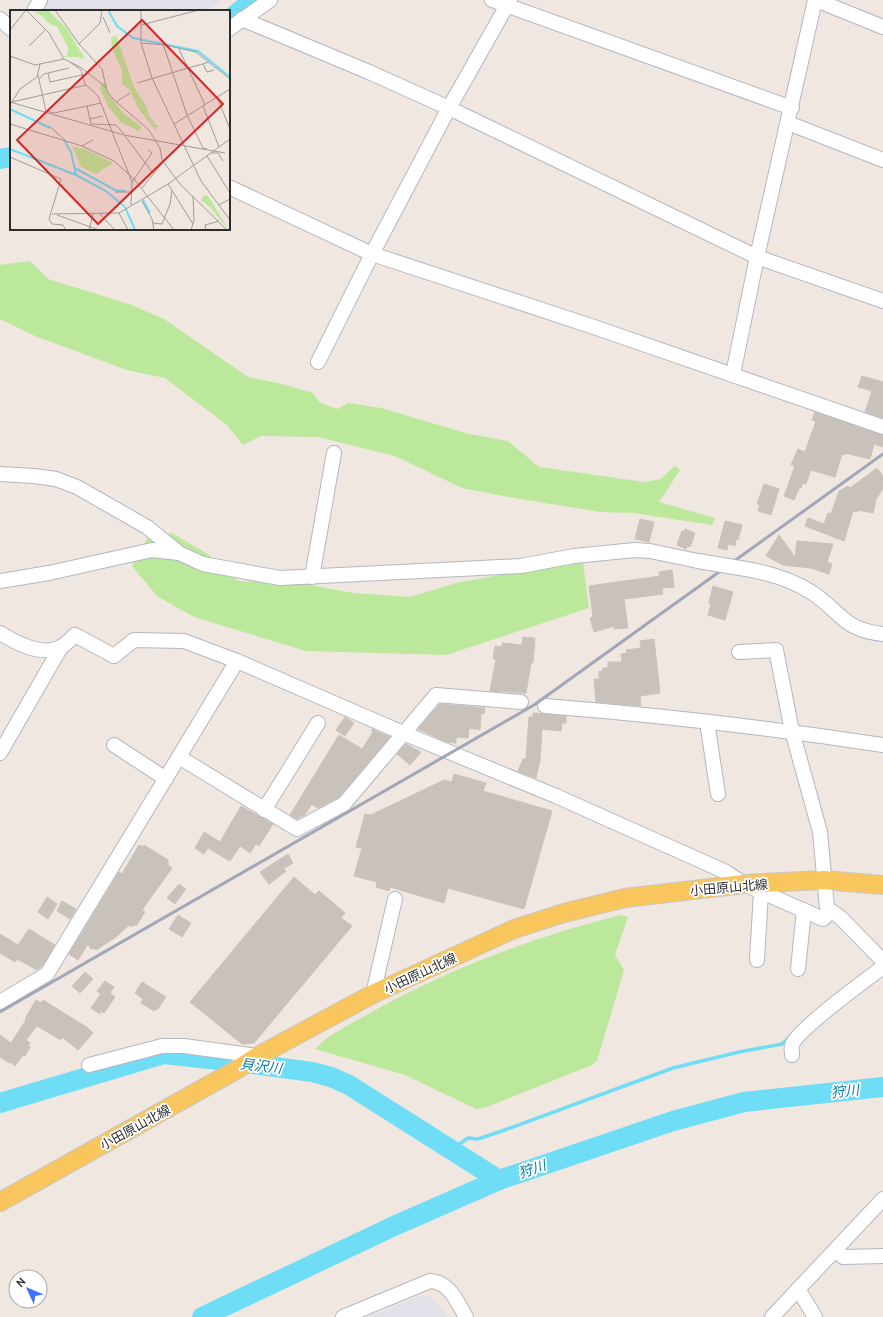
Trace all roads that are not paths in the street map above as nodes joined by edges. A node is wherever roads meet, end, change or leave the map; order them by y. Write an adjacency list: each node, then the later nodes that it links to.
1 (40, 0): 6 (street)
2 (270, 0): 8 (street)
3 (492, 0): 5 (street)
4 (816, 0): 9 (street); 13 (street)
5 (508, 3): 12 (street); 13 (street)
6 (35, 10)
7 (0, 19): 10 (street)
8 (242, 20): 11 (street); 12 (street)
9 (883, 27)
10 (10, 28)
11 (230, 28)
12 (449, 108): 17 (street); 18 (street)
13 (792, 108): 14 (street)
14 (788, 123): 15 (street); 18 (street)
15 (883, 160)
16 (230, 187): 17 (street)
17 (372, 254): 20 (street); 21 (street)
18 (757, 257): 19 (street); 21 (street)
19 (883, 301)
20 (318, 362)
21 (733, 374): 22 (street)
22 (883, 427)
23 (334, 453): 26 (street)
24 (0, 474): 25 (street)
25 (179, 553): 26 (street); 27 (street)
26 (312, 577): 29 (street, bridge)
27 (0, 581)
28 (0, 633): 30 (street)
29 (883, 634)
30 (61, 647): 32 (street); 41 (street)
31 (739, 652): 37 (street)
32 (237, 661): 38 (street); 42 (street)
33 (521, 702): 38 (street)
34 (546, 706): 35 (street)
35 (706, 722): 37 (street); 44 (street)
36 (318, 723): 45 (street)
37 (792, 731): 39 (street); 46 (street)
38 (403, 733): 45 (street); 47 (street)
39 (883, 745)
40 (114, 746): 43 (street)
41 (0, 753)
42 (179, 758): 43 (street); 45 (street)
43 (166, 778): 58 (street)
44 (718, 794)
45 (264, 810)
46 (824, 880): 47 (main road, 小田原山北線); 48 (main road, 小田原山北線); 52 (street)
47 (744, 884): 49 (street); 57 (main road, 小田原山北線)
48 (883, 885)
49 (761, 892): 51 (street); 53 (street)
50 (395, 898): 57 (street)
51 (804, 910): 52 (street); 56 (street)
52 (831, 911): 54 (street)
53 (757, 960)
54 (883, 960)
55 (883, 967): 59 (street)
56 (798, 968)
57 (373, 994): 60 (main road, 小田原山北線)
58 (0, 1002)
59 (792, 1055)
60 (258, 1056): 61 (street); 63 (main road, 小田原山北線)
61 (89, 1065)
62 (883, 1199): 64 (street)
63 (0, 1202)
64 (834, 1250): 65 (street); 66 (street)
65 (883, 1256)
66 (798, 1289): 69 (street); 70 (street)
67 (343, 1317): 68 (street)
68 (466, 1317)
69 (772, 1317)
70 (815, 1317)

